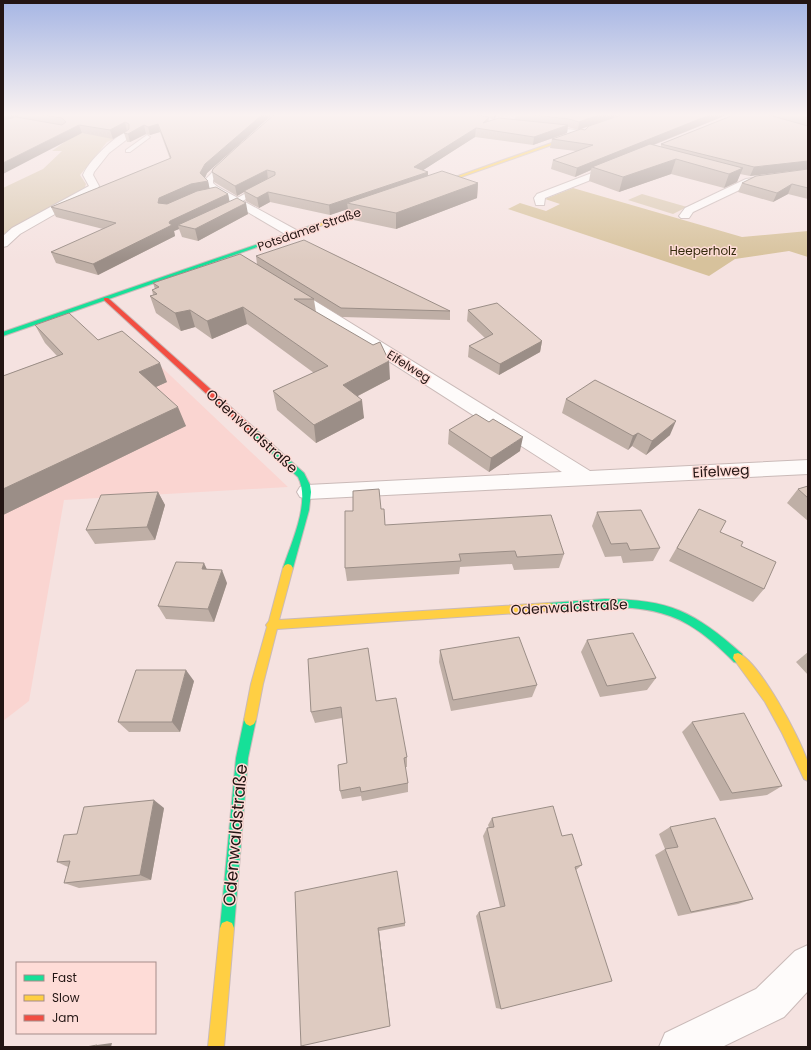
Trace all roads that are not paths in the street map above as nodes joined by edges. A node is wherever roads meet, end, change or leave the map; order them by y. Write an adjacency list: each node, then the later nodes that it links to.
1 (96, 163): 17 (street)
2 (226, 163): 10 (lane)
3 (497, 163): 9 (street)
4 (623, 163): 13 (street)
5 (808, 173): 7 (street)
6 (737, 177): 7 (street)
7 (750, 181): 15 (street)
8 (272, 183): 12 (lane)
9 (423, 189)
10 (215, 192): 12 (street)
11 (388, 201): 16 (street, Potsdamer Straße)
12 (238, 202): 14 (lane); 16 (street)
13 (540, 203)
14 (226, 210)
15 (685, 216)
16 (294, 234): 19 (street, Potsdamer Straße)
17 (3, 243)
18 (273, 280): 22 (street, Eifelweg)
19 (106, 299): 20 (street, Potsdamer Straße); 23 (street, Odenwaldstraße)
20 (3, 334)
21 (808, 467): 22 (street, Eifelweg)
22 (585, 478): 23 (street, Eifelweg)
23 (307, 492): 24 (street, Odenwaldstraße)
24 (271, 625): 25 (street, Odenwaldstraße); 27 (street, Odenwaldstraße)
25 (808, 775)
26 (808, 964): 28 (street)
27 (216, 1047)
28 (679, 1047)

